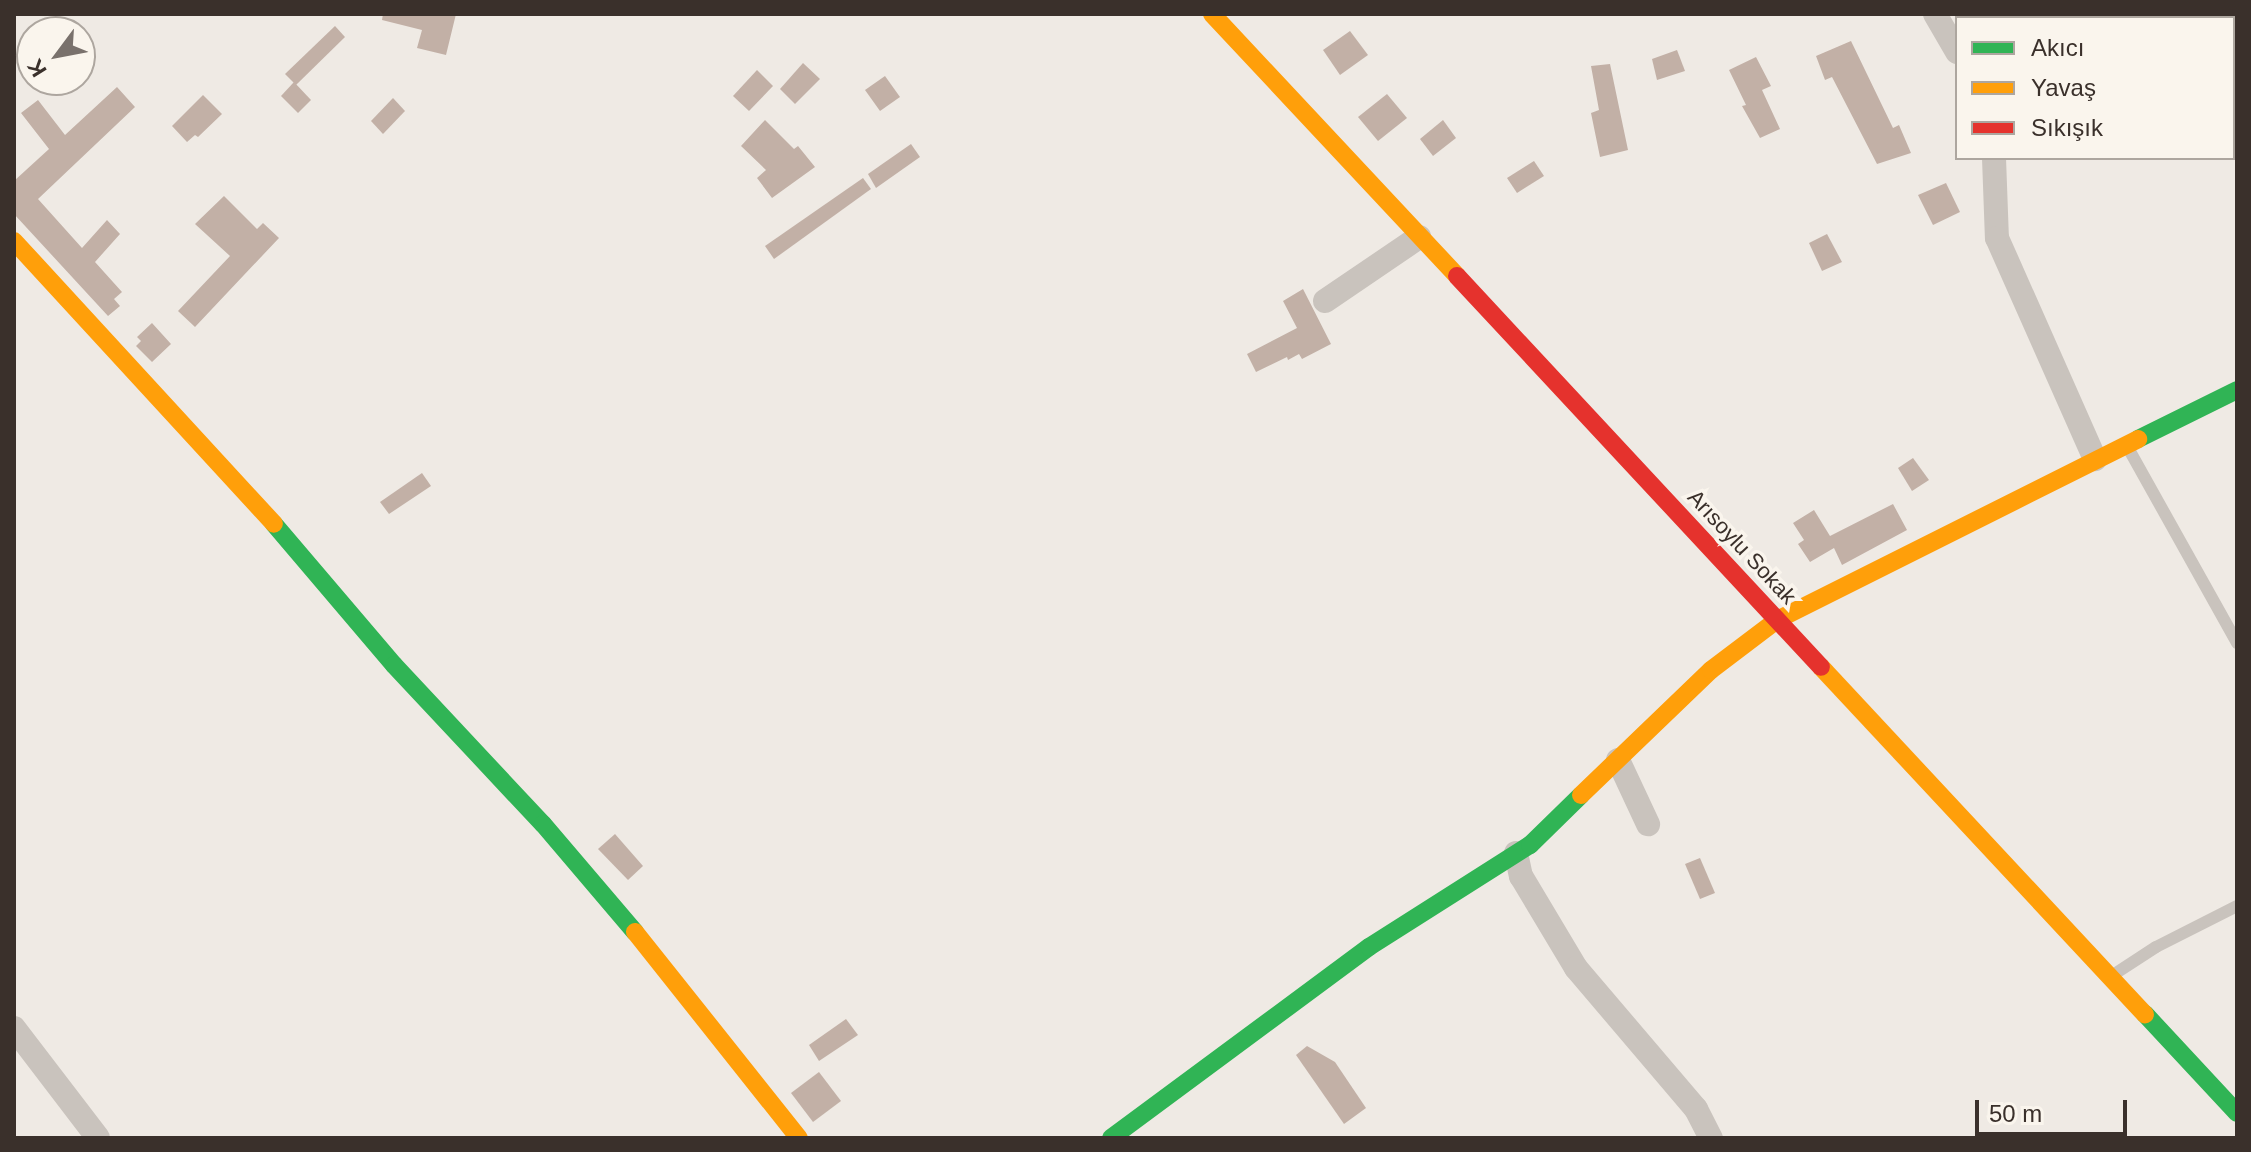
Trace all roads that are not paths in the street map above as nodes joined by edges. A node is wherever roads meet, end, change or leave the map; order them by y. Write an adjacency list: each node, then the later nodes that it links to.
1 (1212, 14): 5 (street, Arısoylu Sokak)
2 (1935, 14): 3 (street)
3 (1955, 49)
4 (1994, 160): 10 (street)
5 (1419, 237): 7 (street); 11 (street, Arısoylu Sokak)
6 (14, 241): 21 (street)
7 (1325, 301)
8 (2237, 390): 9 (street)
9 (2126, 444): 10 (street); 12 (lane)
10 (2095, 459): 11 (street)
11 (1777, 620): 13 (street); 17 (street, Arısoylu Sokak)
12 (2237, 643)
13 (1618, 760): 14 (street); 15 (street)
14 (1648, 824)
15 (1516, 853): 22 (street); 23 (street)
16 (2237, 906): 17 (lane)
17 (2110, 977): 19 (street, Arısoylu Sokak)
18 (14, 1028): 20 (street)
19 (2237, 1113)
20 (98, 1138)
21 (799, 1138)
22 (1111, 1138)
23 (1711, 1138)

